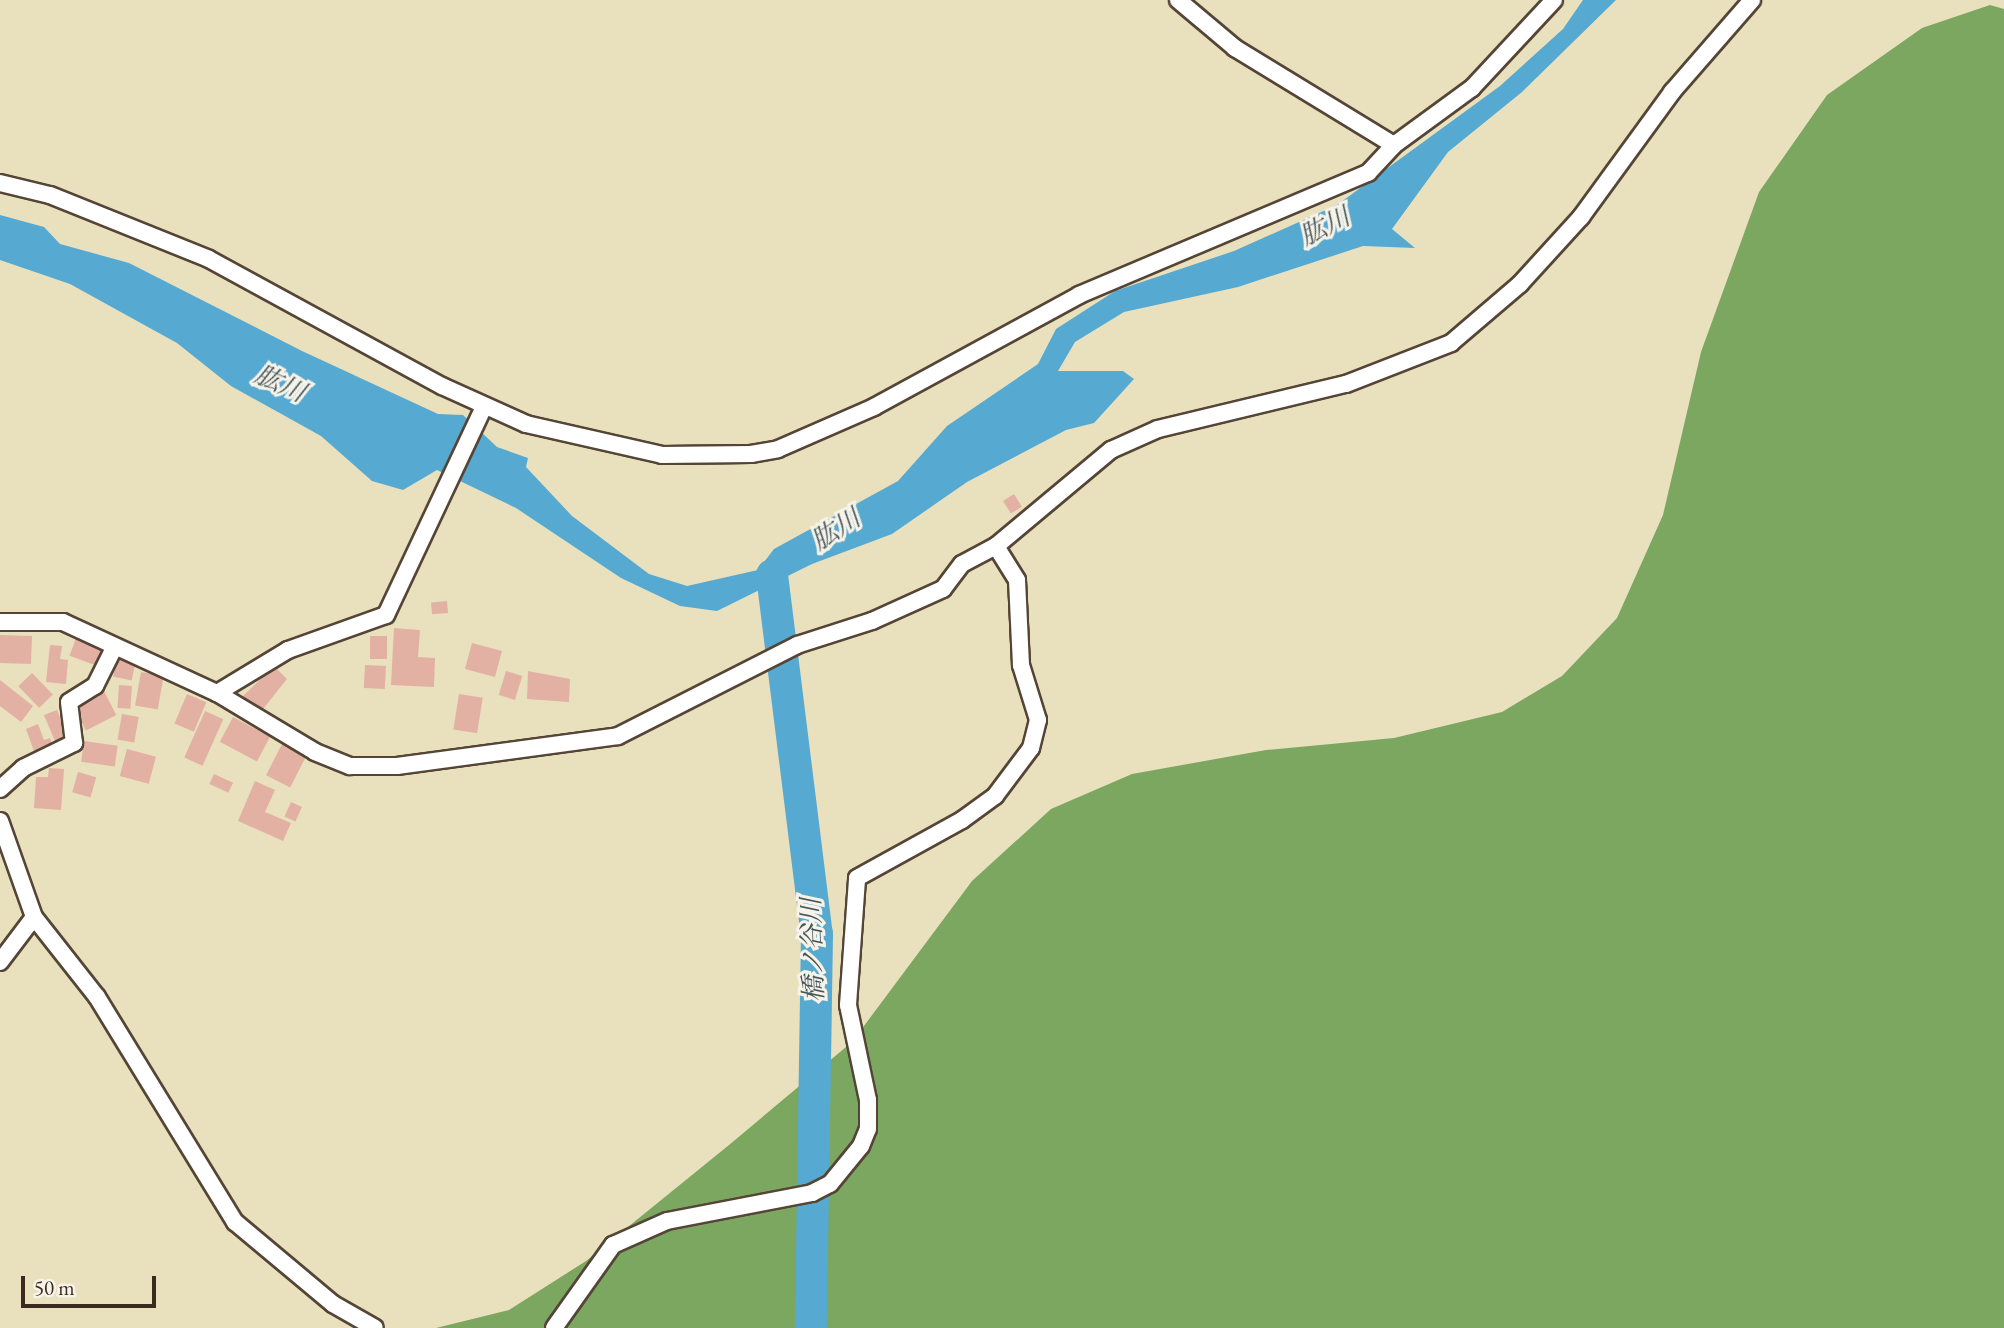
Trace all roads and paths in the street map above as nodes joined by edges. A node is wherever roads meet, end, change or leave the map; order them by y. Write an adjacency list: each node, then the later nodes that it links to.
1 (1178, 0): 4 (street)
2 (1554, 0): 4 (street)
3 (1752, 0): 7 (street)
4 (1394, 145): 6 (street)
5 (0, 183): 6 (street)
6 (482, 413): 10 (street)
7 (996, 546): 10 (street); 16 (street)
8 (0, 622): 9 (street)
9 (114, 648): 10 (street); 11 (street)
10 (217, 693)
11 (0, 789)
12 (0, 821): 13 (street)
13 (34, 917): 14 (street); 15 (street)
14 (0, 961)
15 (375, 1328)
16 (554, 1328)

